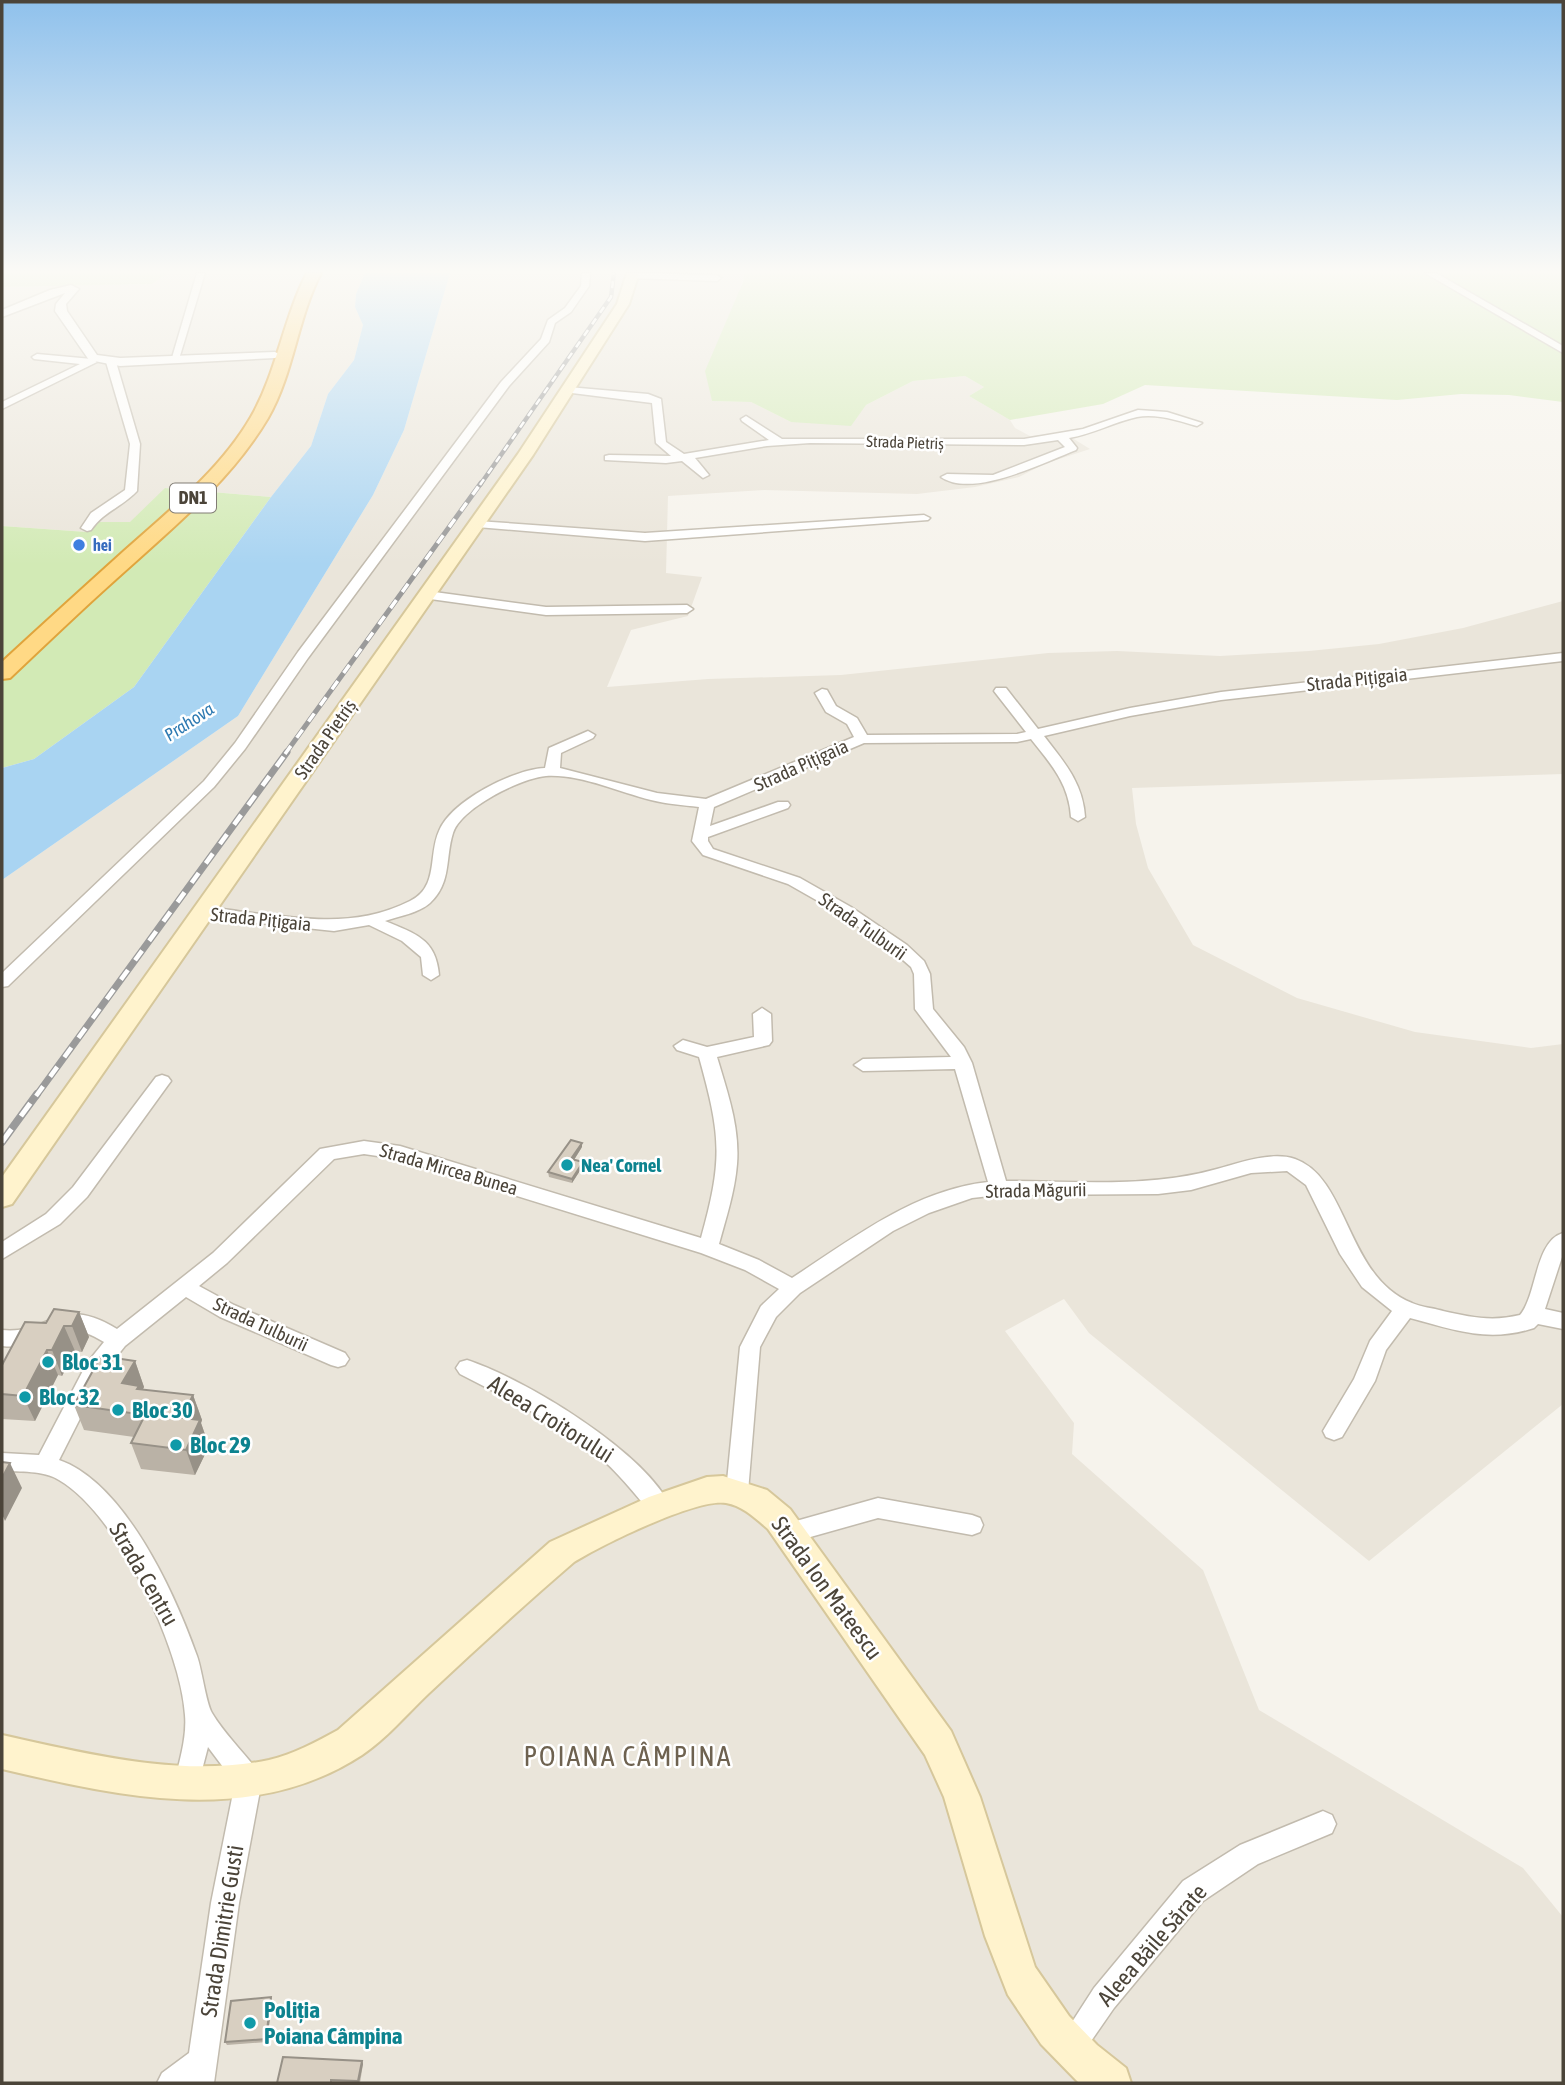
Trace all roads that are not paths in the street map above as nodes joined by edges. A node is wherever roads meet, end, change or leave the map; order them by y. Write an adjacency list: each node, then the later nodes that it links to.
1 (83, 370): 8 (street)
2 (105, 370): 21 (street)
3 (269, 370): 25 (highway, DN1)
4 (278, 370): 26 (highway, DN1)
5 (518, 370): 40 (street)
6 (581, 370): 7 (main road, Strada Pietriș)
7 (568, 390): 14 (street); 20 (main road, Strada Pietriș)
8 (2, 405)
9 (746, 419): 13 (street)
10 (1197, 423): 11 (street, Strada Pietriș)
11 (1062, 437): 12 (street, Strada Pietriș); 18 (street)
12 (879, 440): 13 (street, Strada Pietriș); 15 (street)
13 (780, 442): 14 (street, Strada Pietriș)
14 (682, 457): 16 (street, Strada Pietriș); 17 (street)
15 (886, 457)
16 (609, 458)
17 (703, 475)
18 (947, 477)
19 (924, 518): 20 (street)
20 (477, 524): 22 (main road, Strada Pietriș)
21 (87, 528)
22 (427, 595): 23 (street); 37 (main road, Strada Pietriș)
23 (687, 609)
24 (1563, 657): 30 (street, Strada Pițigaia)
25 (2, 661)
26 (2, 673)
27 (1001, 691): 30 (street)
28 (822, 693): 31 (street)
29 (588, 735): 32 (street)
30 (1034, 736): 31 (street, Strada Pițigaia); 35 (street)
31 (862, 740): 33 (street, Strada Pițigaia)
32 (552, 771): 33 (street, Strada Pițigaia); 38 (street, Strada Pițigaia)
33 (707, 804): 36 (street)
34 (783, 805): 36 (street)
35 (1078, 817)
36 (700, 835): 44 (street, Strada Tulburii)
37 (201, 912): 38 (street, Strada Pițigaia); 48 (main road, Strada Pietriș)
38 (371, 920): 39 (street)
39 (431, 975)
40 (2, 982)
41 (762, 1014): 43 (street)
42 (683, 1046): 43 (street)
43 (707, 1053): 50 (street)
44 (963, 1063): 45 (street); 47 (street, Strada Tulburii)
45 (863, 1065)
46 (162, 1081): 51 (street)
47 (999, 1188): 53 (street, Strada Măgurii); 54 (street, Strada Măgurii)
48 (2, 1197)
49 (1563, 1240): 55 (street)
50 (708, 1248): 52 (street, Strada Mircea Bunea); 53 (street, Strada Mircea Bunea)
51 (2, 1252)
52 (185, 1287): 58 (street, Strada Mircea Bunea); 59 (street, Strada Tulburii)
53 (793, 1288): 64 (street, Strada Măgurii)
54 (1405, 1310): 55 (street, Strada Măgurii); 61 (street)
55 (1533, 1315): 56 (street)
56 (1563, 1321)
57 (2, 1338): 58 (street)
58 (117, 1340): 63 (street)
59 (338, 1359)
60 (467, 1367): 65 (street, Aleea Croitorului)
61 (1334, 1431)
62 (2, 1462): 63 (street, Strada Centru)
63 (46, 1464): 68 (street, Strada Centru)
64 (737, 1492): 65 (main road, Strada Ion Mateescu); 67 (main road, Strada Ion Mateescu)
65 (660, 1507): 70 (main road, Strada Ion Mateescu)
66 (972, 1525): 67 (street)
67 (789, 1533): 73 (main road, Strada Ion Mateescu)
68 (198, 1715): 70 (street); 71 (street)
69 (2, 1752): 71 (main road)
70 (249, 1780): 71 (main road); 74 (street, Strada Dimitrie Gusti)
71 (187, 1784)
72 (1324, 1824): 73 (street, Aleea Băile Sărate)
73 (1088, 2069)
74 (200, 2073): 75 (street)
75 (172, 2083)

